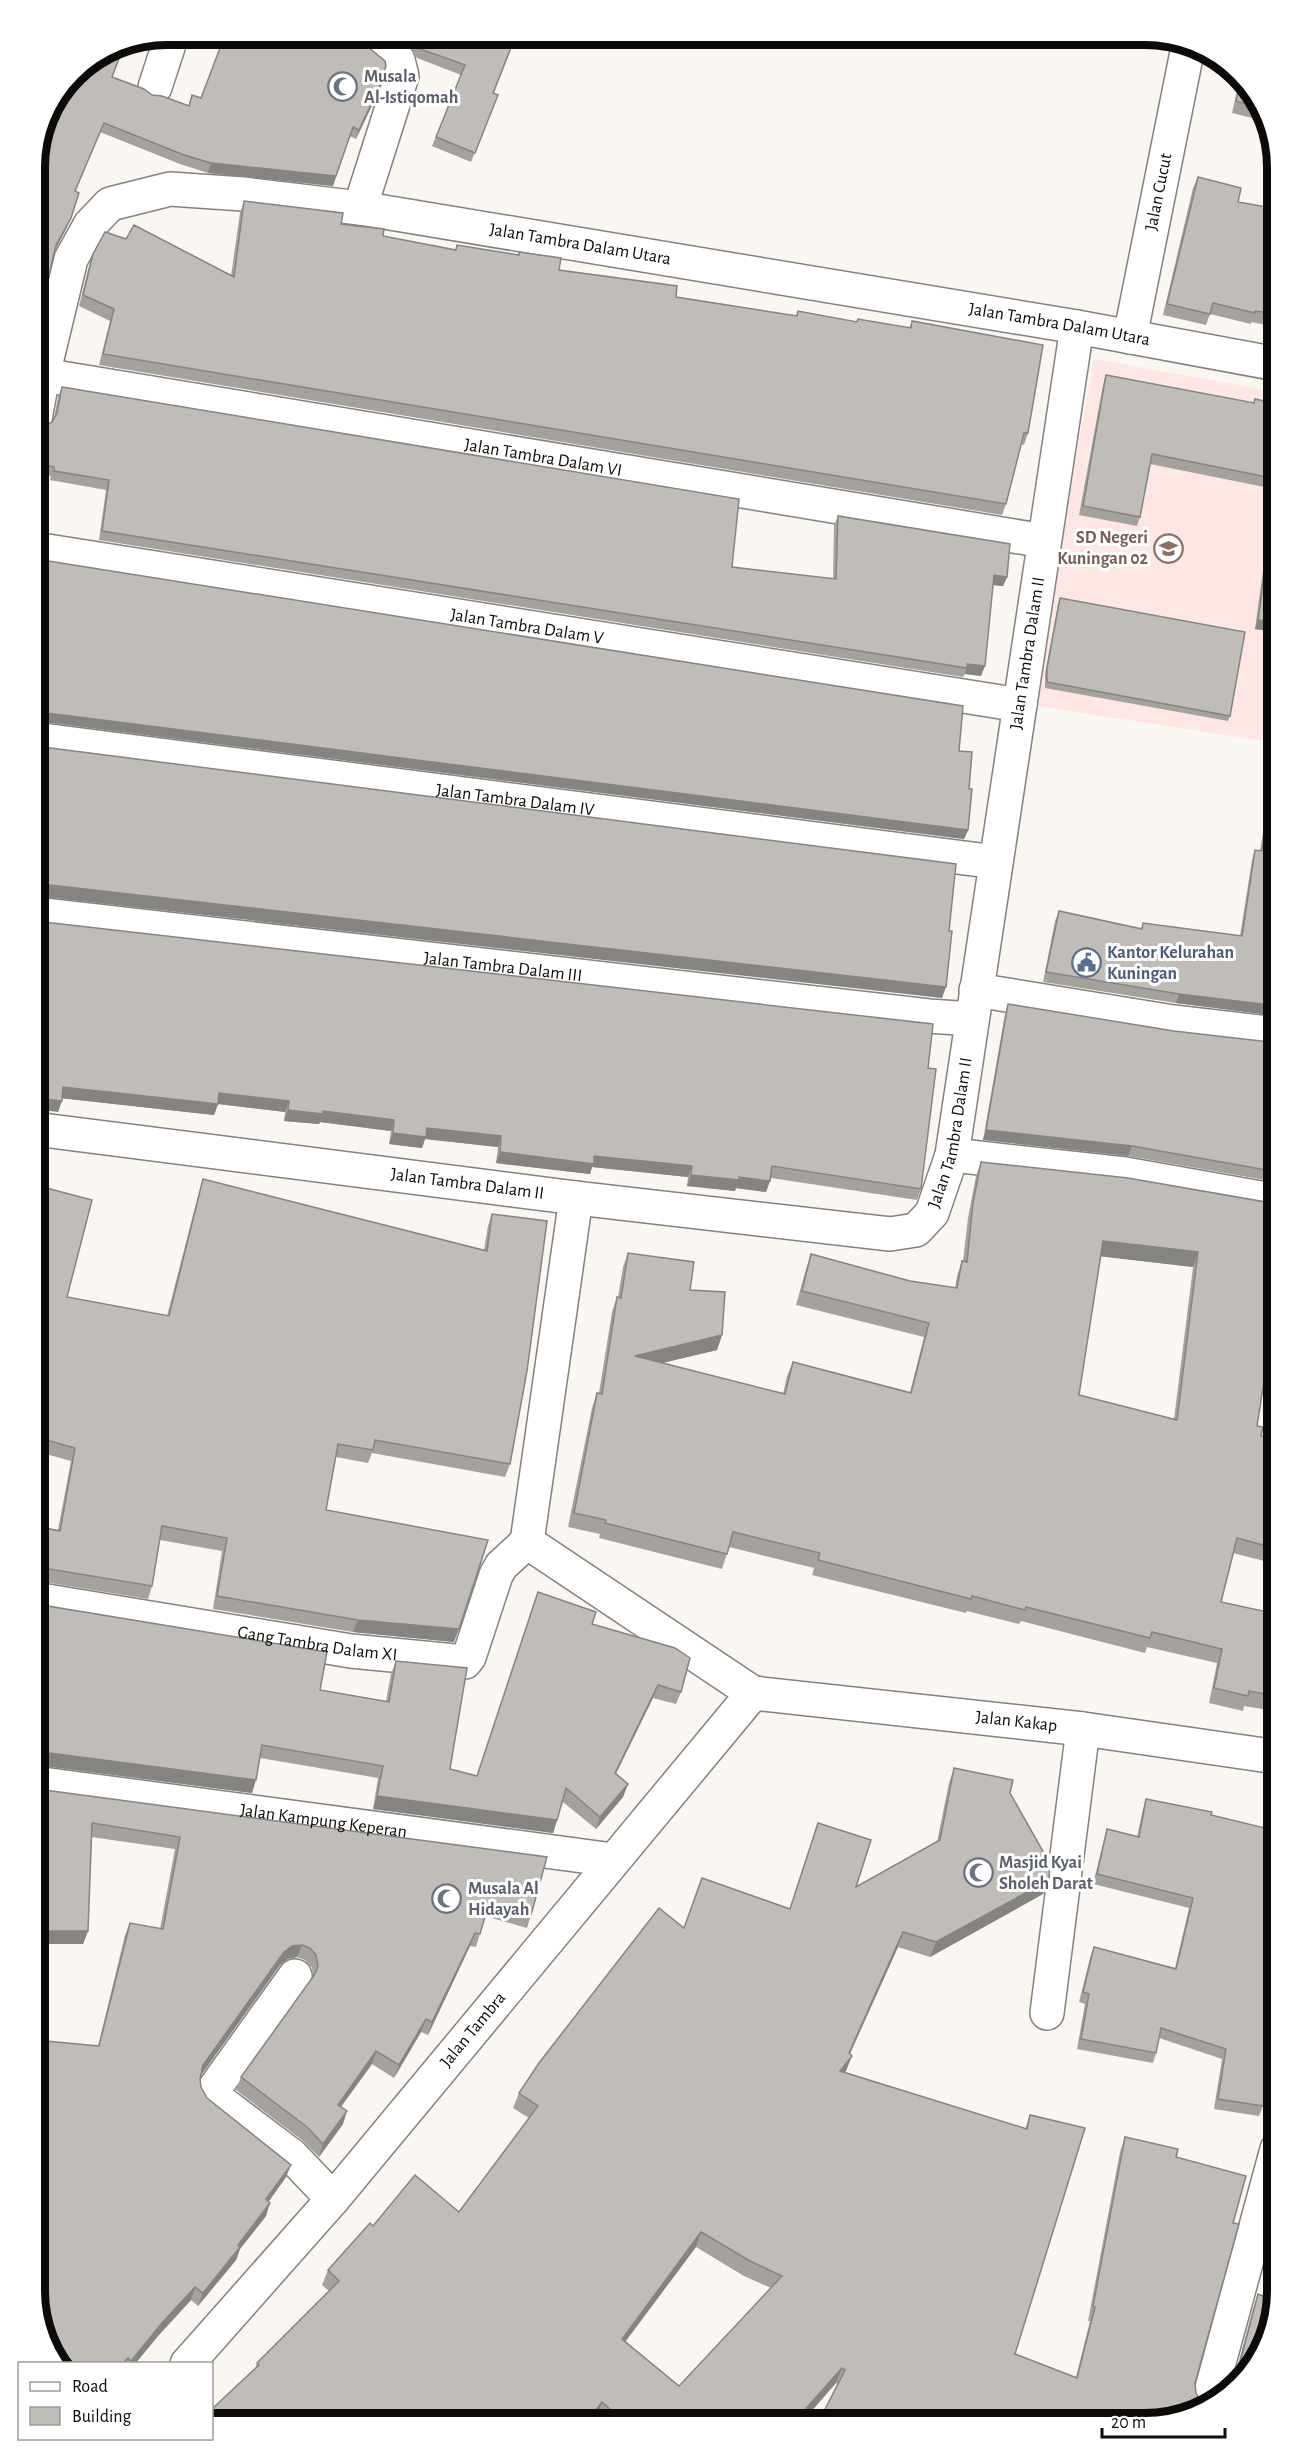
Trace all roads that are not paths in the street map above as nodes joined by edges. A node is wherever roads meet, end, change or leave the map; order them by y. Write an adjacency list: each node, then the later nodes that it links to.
1 (168, 45): 4 (street)
2 (379, 45): 5 (street)
3 (1187, 52): 7 (street, Jalan Cucut)
4 (155, 87)
5 (360, 208): 6 (street, Jalan Tambra Dalam Utara); 9 (street, Jalan Tambra Dalam Utara)
6 (1077, 327): 7 (street, Jalan Tambra Dalam Utara); 11 (street, Jalan Tambra Dalam II)
7 (1130, 337): 8 (street, Jalan Tambra Dalam Utara)
8 (1267, 362)
9 (45, 367)
10 (45, 375): 11 (street, Jalan Tambra Dalam VI)
11 (1044, 541): 13 (street, Jalan Tambra Dalam II)
12 (45, 551): 13 (street, Jalan Tambra Dalam V)
13 (1020, 705): 15 (street, Jalan Tambra Dalam II)
14 (45, 740): 15 (street, Jalan Tambra Dalam IV)
15 (996, 862): 17 (street, Jalan Tambra Dalam II)
16 (45, 915): 17 (street, Jalan Tambra Dalam III)
17 (974, 1005): 18 (street, Jalan Tambra Dalam III); 20 (street, Jalan Tambra Dalam II)
18 (1267, 1033)
19 (45, 1130): 21 (street, Jalan Tambra Dalam II)
20 (952, 1155): 21 (street, Jalan Tambra Dalam II); 22 (street)
21 (576, 1198): 23 (street)
22 (1267, 1199)
23 (527, 1542): 24 (street, Gang Tambra Dalam XI); 25 (street)
24 (45, 1601)
25 (753, 1693): 26 (street, Jalan Kakap); 29 (street, Jalan Tambra)
26 (1083, 1729): 27 (street, Jalan Kakap); 31 (street)
27 (1267, 1755)
28 (45, 1784): 29 (street, Jalan Kampung Keperan)
29 (613, 1860): 33 (street, Jalan Tambra)
30 (295, 1976): 33 (street)
31 (1047, 2013)
32 (1267, 2189): 35 (street)
33 (333, 2199): 34 (street, Jalan Tambra)
34 (189, 2362)
35 (1211, 2394)

